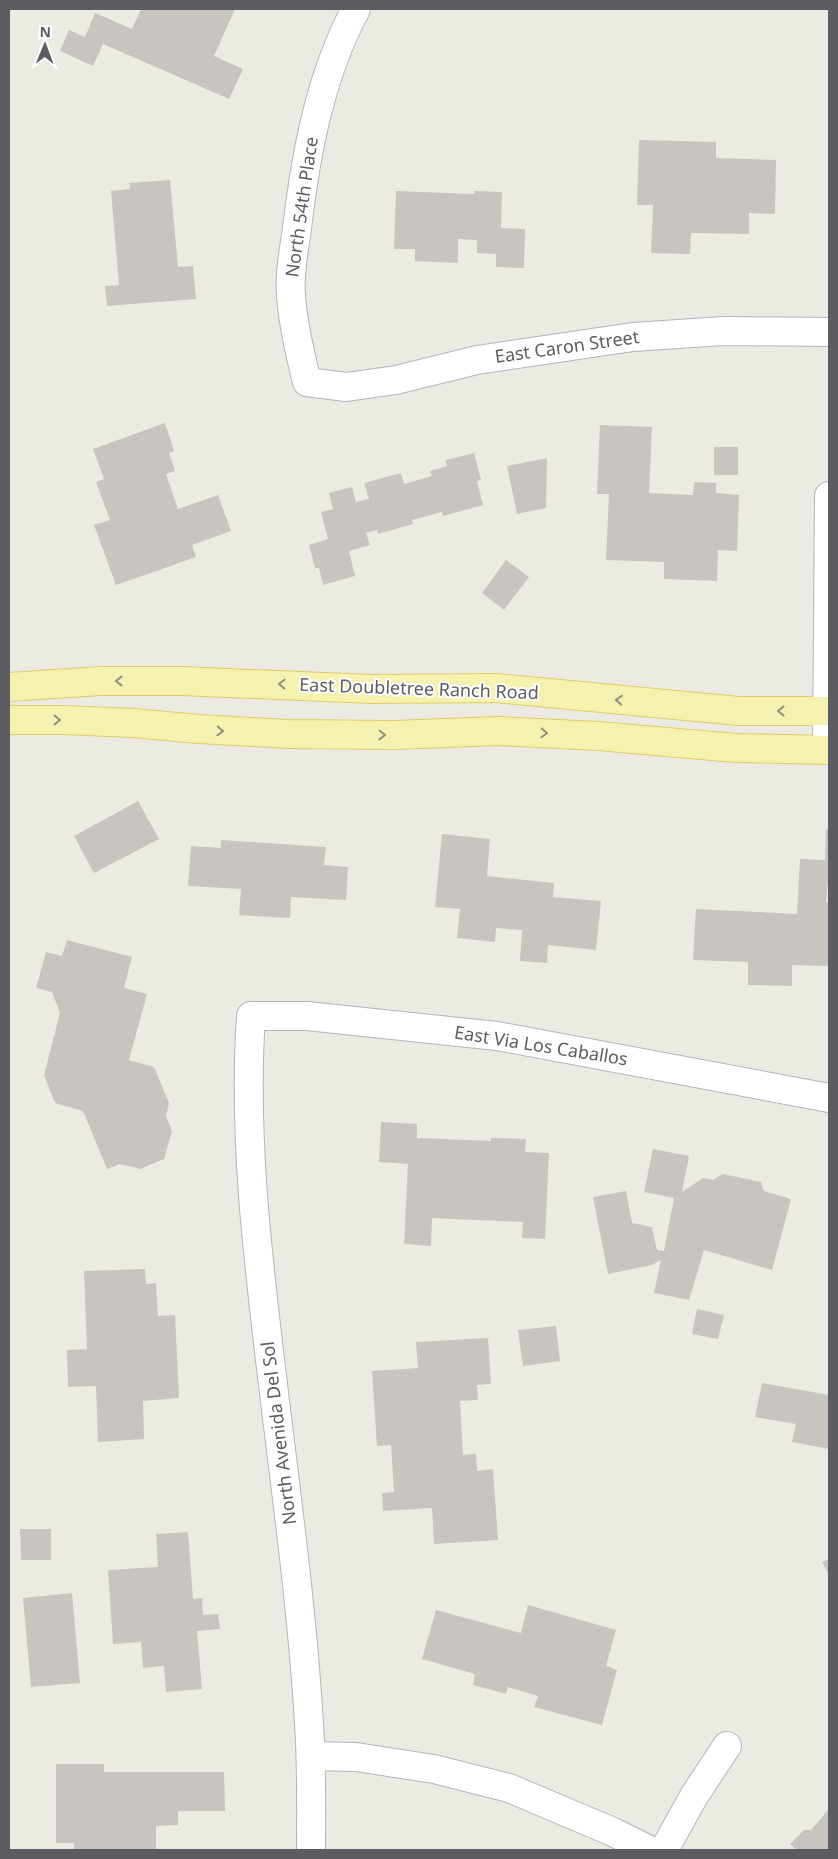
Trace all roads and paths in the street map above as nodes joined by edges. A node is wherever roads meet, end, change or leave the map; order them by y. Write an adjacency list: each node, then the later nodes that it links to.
1 (356, 9): 3 (street, North 54th Place)
2 (829, 332): 3 (street, East Caron Street)
3 (308, 382)
4 (829, 496): 6 (street)
5 (9, 687): 6 (main road, East Doubletree Ranch Road, one-way to 5)
6 (828, 711): 8 (street)
7 (9, 720): 8 (main road, one-way to 8)
8 (828, 750)
9 (251, 1016): 10 (street, East Via Los Caballos); 12 (street, North Avenida Del Sol)
10 (829, 1098)
11 (727, 1746): 15 (street)
12 (310, 1756): 13 (street, North Avenida Del Sol); 14 (street)
13 (312, 1850)
14 (649, 1850)
15 (664, 1850)

